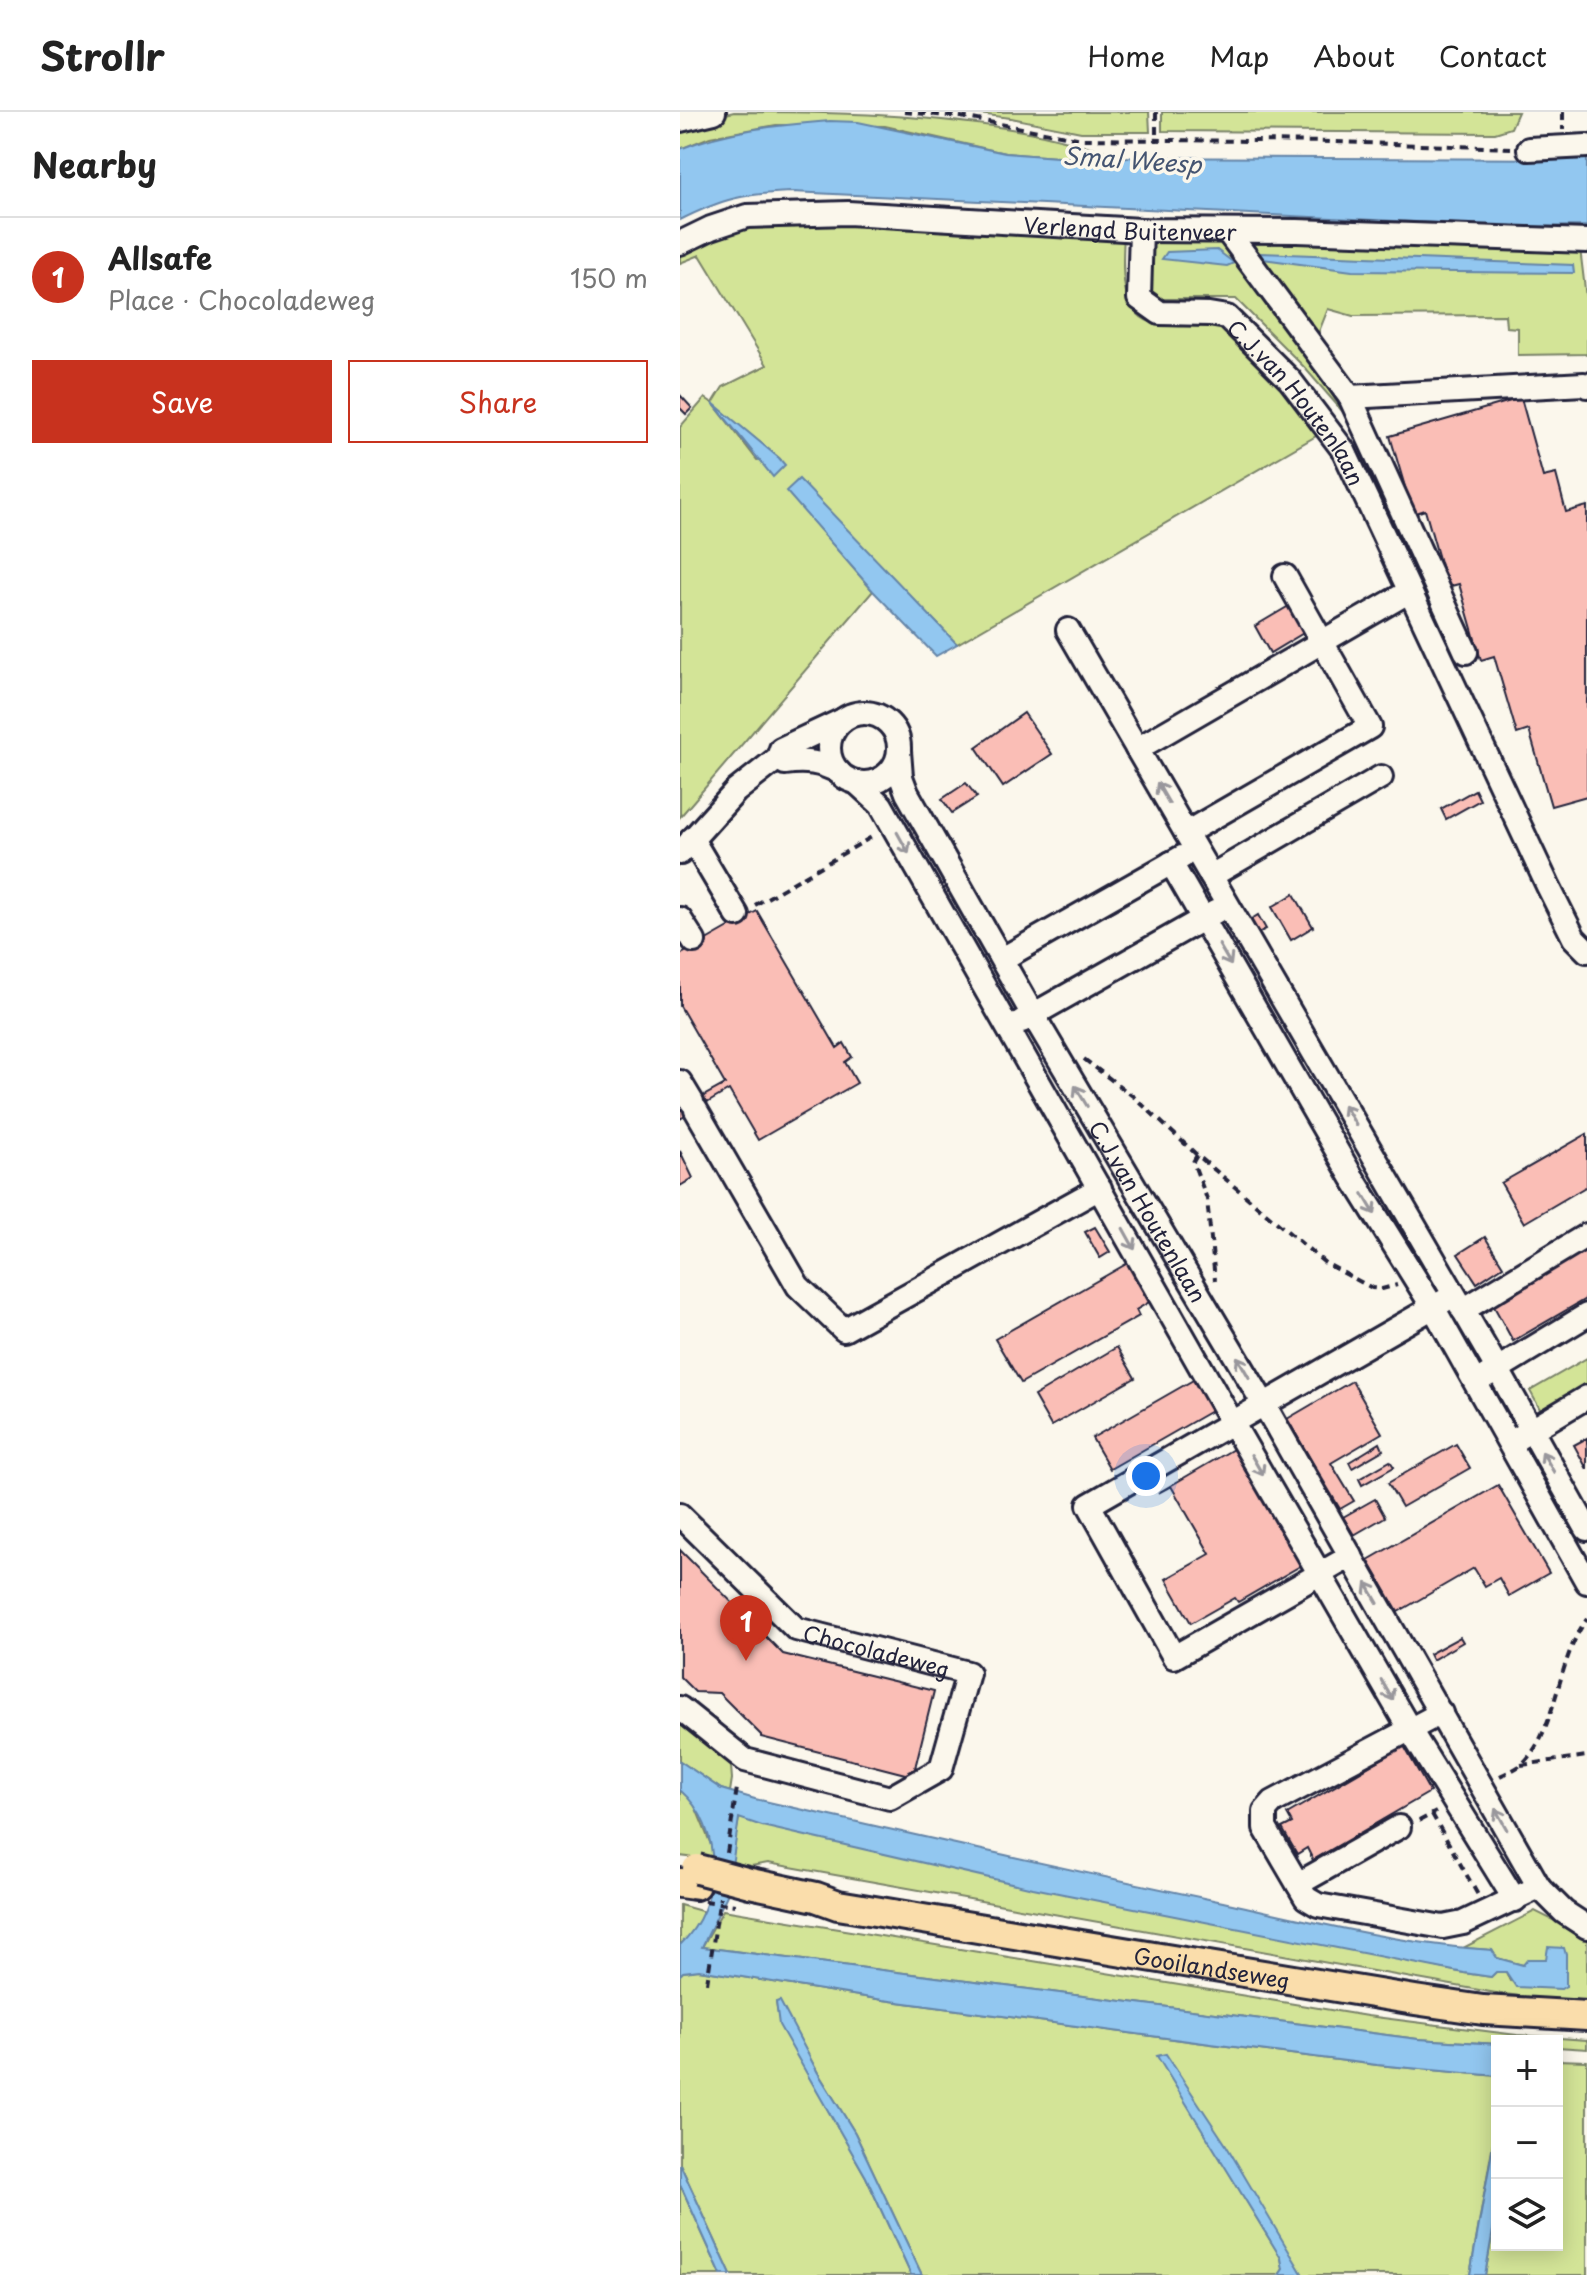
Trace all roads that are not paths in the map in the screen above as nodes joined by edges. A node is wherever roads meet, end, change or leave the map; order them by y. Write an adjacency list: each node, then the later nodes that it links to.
1 (714, 112): 2 (street)
2 (680, 120)
3 (1587, 146): 4 (street)
4 (1529, 149)
5 (1141, 230): 6 (street, Verlengd Buitenveer); 8 (street, Verlengd Buitenveer); 12 (street, C.J.van Houtenlaan)
6 (1227, 231): 7 (street, Verlengd Buitenveer); 10 (street)
7 (1587, 241)
8 (680, 243)
9 (1587, 386): 10 (street)
10 (1350, 397): 15 (street)
11 (1285, 576): 14 (street)
12 (1410, 591): 14 (street); 31 (street, C.J.van Houtenlaan)
13 (1068, 630): 17 (street)
14 (1322, 642): 17 (street); 22 (street)
15 (1466, 652)
16 (844, 719): 18 (street); 19 (street); 20 (street)
17 (1137, 749): 22 (street, one-way to 17)
18 (899, 751): 20 (street); 32 (street, C.J.van Houtenlaan)
19 (778, 758): 20 (street, C.J.van Houtenlaan); 23 (street)
20 (847, 777): 34 (street, C.J.van Houtenlaan, one-way to 34)
21 (1381, 777): 25 (street)
22 (1191, 841): 24 (street); 25 (street)
23 (686, 846): 27 (street)
24 (1171, 863): 29 (street); 32 (street)
25 (1211, 876): 26 (street)
26 (1228, 905): 29 (street); 35 (street)
27 (737, 915)
28 (680, 919): 30 (street)
29 (1203, 919): 33 (street); 37 (street, one-way to 37)
30 (694, 941)
31 (1587, 951)
32 (1002, 959): 33 (street, C.J.van Houtenlaan)
33 (1033, 1015): 34 (street); 50 (street, C.J.van Houtenlaan, one-way to 33)
34 (1007, 1029): 40 (street, C.J.van Houtenlaan)
35 (1327, 1076): 37 (street); 38 (street, one-way to 35)
36 (680, 1082): 40 (street, C.J.van Houtenlaan)
37 (1304, 1090): 39 (street)
38 (1377, 1162): 39 (street); 41 (street)
39 (1352, 1177): 43 (street, one-way to 43)
40 (1100, 1188): 51 (street, C.J.van Houtenlaan, one-way to 51)
41 (1420, 1235): 43 (street); 44 (street)
42 (1587, 1235): 44 (street)
43 (1396, 1249): 45 (street)
44 (1458, 1302): 45 (street); 47 (street)
45 (1434, 1309): 48 (street); 50 (street)
46 (1587, 1315): 47 (street)
47 (1497, 1368): 48 (street); 52 (street)
48 (1476, 1384): 53 (street)
49 (1587, 1397): 52 (street)
50 (1265, 1406): 51 (street); 56 (street, C.J.van Houtenlaan)
51 (1233, 1424): 57 (street, C.J.van Houtenlaan, one-way to 57); 57 (street)
52 (1531, 1431): 53 (street); 55 (street, one-way to 52)
53 (1509, 1443): 58 (street)
54 (680, 1515): 59 (street, Chocoladeweg)
55 (1587, 1529)
56 (1351, 1556): 57 (street); 60 (street, C.J.van Houtenlaan, one-way to 56)
57 (1320, 1573): 61 (street, C.J.van Houtenlaan, one-way to 61)
58 (1587, 1582)
59 (680, 1708)
60 (1441, 1713): 61 (street); 65 (street, C.J.van Houtenlaan, one-way to 60)
61 (1410, 1730): 64 (street); 66 (street, C.J.van Houtenlaan)
62 (1399, 1827): 64 (street)
63 (689, 1880): 68 (main road, Gooilandseweg, bridge)
64 (1298, 1884): 66 (street)
65 (1539, 1887): 66 (street); 67 (street, C.J.van Houtenlaan)
66 (1515, 1900)
67 (1587, 1927)
68 (1587, 2016)

